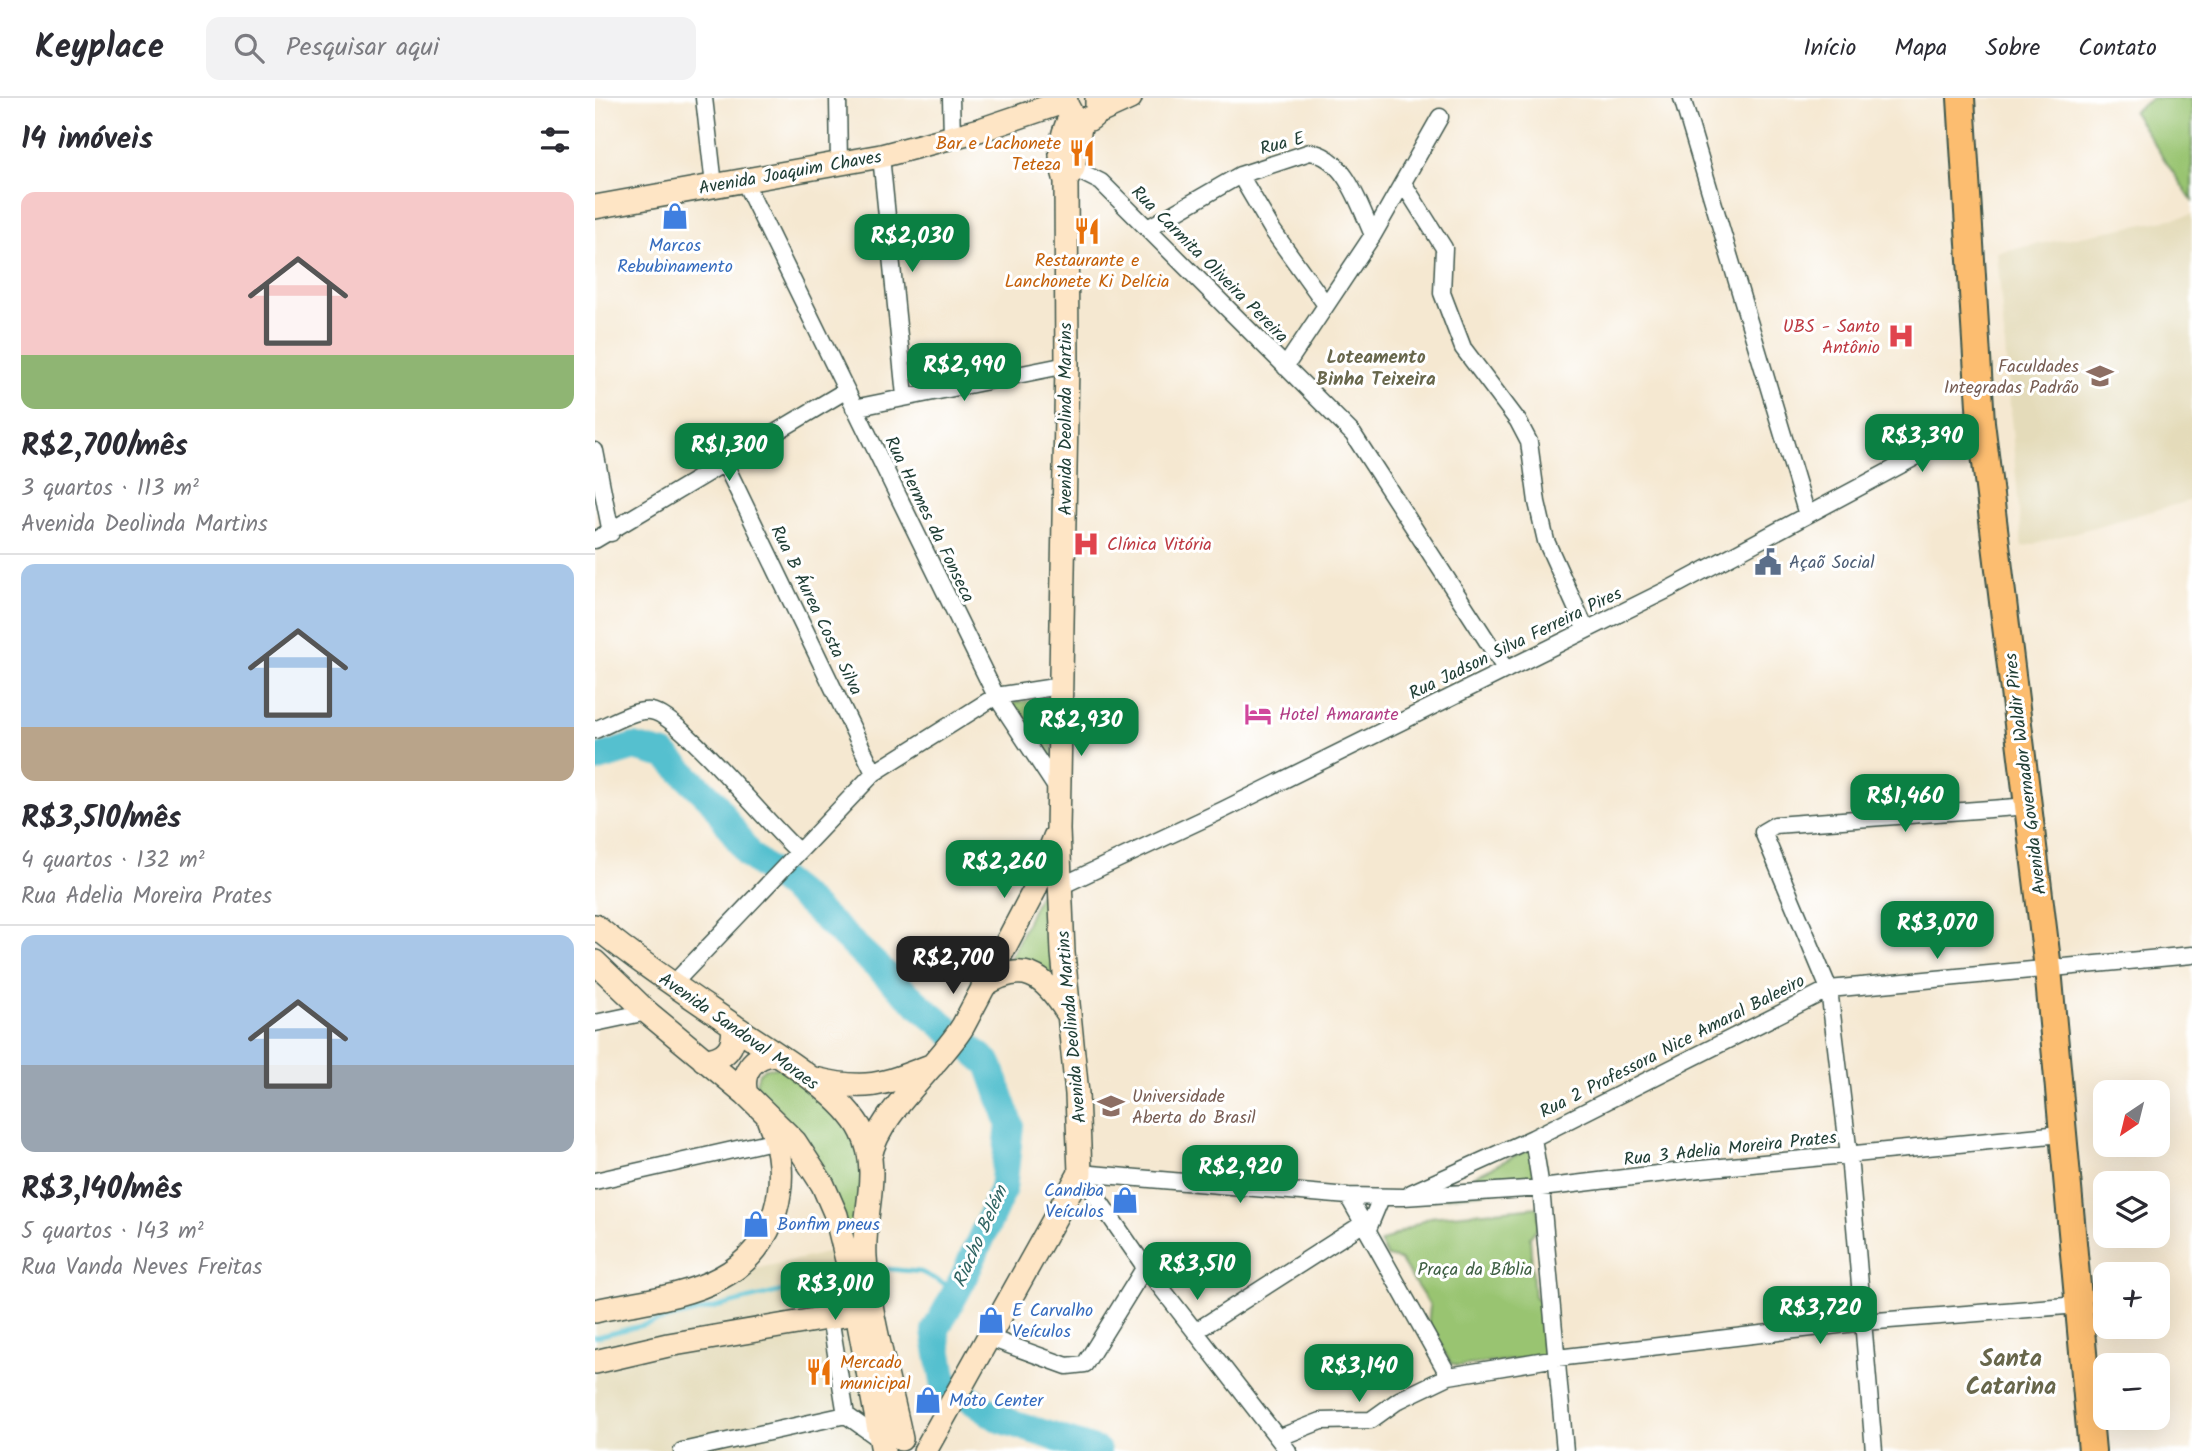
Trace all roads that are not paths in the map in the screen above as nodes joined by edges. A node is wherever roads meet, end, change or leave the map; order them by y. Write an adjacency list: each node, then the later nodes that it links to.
1 (703, 98): 16 (street)
2 (838, 98): 11 (street)
3 (951, 98): 9 (street)
4 (1130, 98): 7 (main road, Avenida Joaquim Chaves)
5 (1682, 98): 29 (street)
6 (1961, 98): 26 (main road, Avenida Governador Waldir Pires)
7 (1078, 109): 9 (main road, Avenida Joaquim Chaves); 12 (main road, Avenida Deolinda Martins)
8 (1440, 117): 15 (street)
9 (952, 137): 10 (main road, Avenida Joaquim Chaves)
10 (881, 156): 11 (main road, Avenida Joaquim Chaves); 24 (street)
11 (839, 165): 14 (main road, Avenida Joaquim Chaves)
12 (1070, 175): 18 (street, Rua Carmita Oliveira Pereira); 21 (main road, Avenida Deolinda Martins)
13 (1240, 175): 18 (street, Rua E); 19 (street, Rua E); 20 (street)
14 (743, 179): 16 (main road, Avenida Joaquim Chaves); 23 (street, Rua Hermes da Fonseca)
15 (1403, 183): 19 (street); 32 (street)
16 (714, 185): 17 (main road, Avenida Joaquim Chaves)
17 (595, 207)
18 (1148, 228): 22 (street, Rua Carmita Oliveira Pereira)
19 (1373, 235): 20 (street)
20 (1326, 305): 22 (street)
21 (1067, 365): 24 (street); 34 (main road, Avenida Deolinda Martins)
22 (1285, 367): 33 (street, Rua Carmita Oliveira Pereira)
23 (845, 391): 25 (street, Rua Hermes da Fonseca); 28 (street)
24 (905, 396): 25 (street)
25 (854, 408): 35 (street, Rua Hermes da Fonseca)
26 (1981, 422): 29 (street, Rua Jadson Silva Ferreira Pires); 39 (main road, Avenida Governador Waldir Pires)
27 (595, 451): 30 (street)
28 (725, 464): 30 (street); 37 (street, Rua B Áurea Costa Silva)
29 (1807, 515): 32 (street, Rua Jadson Silva Ferreira Pires)
30 (611, 533): 31 (street)
31 (595, 540)
32 (1586, 630): 33 (street, Rua Jadson Silva Ferreira Pires)
33 (1506, 670): 42 (street, Rua Jadson Silva Ferreira Pires)
34 (1061, 686): 35 (street); 38 (main road, Avenida Deolinda Martins)
35 (996, 696): 37 (street); 38 (street, Rua Hermes da Fonseca)
36 (595, 730): 41 (street)
37 (874, 774): 41 (street)
38 (1059, 792): 40 (main road, Avenida Deolinda Martins)
39 (2030, 806): 46 (main road, Avenida Governador Waldir Pires); 49 (street)
40 (1058, 830): 42 (main road, Avenida Deolinda Martins); 48 (main road)
41 (799, 852): 47 (street)
42 (1061, 886): 51 (main road, Avenida Deolinda Martins)
43 (595, 926): 47 (main road, Avenida Sandoval Moraes)
44 (2192, 955): 46 (street)
45 (595, 962): 50 (main road, Avenida Sandoval Moraes)
46 (2048, 969): 49 (street); 60 (main road, Avenida Governador Waldir Pires)
47 (673, 984): 53 (main road, Avenida Sandoval Moraes)
48 (983, 986): 51 (main road); 56 (main road)
49 (1829, 989): 61 (street, Rua 2 Professora Nice Amaral Baleeiro); 63 (street)
50 (647, 1012): 52 (street); 55 (main road, Avenida Sandoval Moraes)
51 (1069, 1016): 65 (main road, Avenida Deolinda Martins)
52 (595, 1023)
53 (733, 1025): 54 (main road, Avenida Sandoval Moraes); 55 (main road)
54 (775, 1054): 57 (main road, Avenida Sandoval Moraes); 58 (main road)
55 (704, 1060): 58 (main road, Avenida Sandoval Moraes)
56 (936, 1064): 57 (main road); 64 (main road)
57 (810, 1078): 64 (main road, Avenida Sandoval Moraes)
58 (746, 1094): 59 (main road, Avenida Sandoval Moraes)
59 (765, 1114): 62 (main road); 72 (main road, Avenida Sandoval Moraes)
60 (2061, 1134): 63 (street, Rua 3 Adelia Moreira Prates); 74 (main road, Avenida Governador Waldir Pires)
61 (1533, 1138): 67 (street); 69 (street, Rua 2 Professora Nice Amaral Baleeiro)
62 (777, 1140): 66 (street); 76 (main road)
63 (1849, 1155): 67 (street, Rua 3 Adelia Moreira Prates); 78 (street)
64 (870, 1157): 72 (main road, Avenida Sandoval Moraes)
65 (1080, 1173): 68 (street, Rua 3 Adelia Moreira Prates); 73 (street); 80 (main road)
66 (595, 1181)
67 (1541, 1188): 69 (street, Rua 3 Adelia Moreira Prates); 82 (street)
68 (1348, 1196): 70 (street, Rua 3 Adelia Moreira Prates); 71 (street)
69 (1403, 1197): 70 (street, Rua 3 Adelia Moreira Prates)
70 (1381, 1198): 71 (street)
71 (1366, 1226): 79 (street); 84 (street)
72 (856, 1258): 75 (main road, Avenida Sandoval Moraes)
73 (1145, 1267): 79 (street); 80 (street)
74 (2079, 1305): 78 (street); 91 (main road, Avenida Governador Waldir Pires)
75 (860, 1310): 77 (main road); 81 (street); 87 (main road, Avenida Sandoval Moraes); 87 (main road, Avenida Sandoval Moraes)
76 (595, 1311)
77 (829, 1317): 81 (street); 83 (main road)
78 (1864, 1322): 82 (street); 90 (street)
79 (1196, 1331): 86 (street)
80 (987, 1336): 87 (main road)
81 (836, 1347): 85 (street)
82 (1557, 1358): 84 (street); 89 (street)
83 (595, 1362)
84 (1450, 1376): 86 (street)
85 (846, 1415): 87 (street); 88 (street)
86 (1283, 1444)
87 (900, 1446)
88 (682, 1451)
89 (1565, 1451)
90 (1874, 1451)
91 (2092, 1451)

